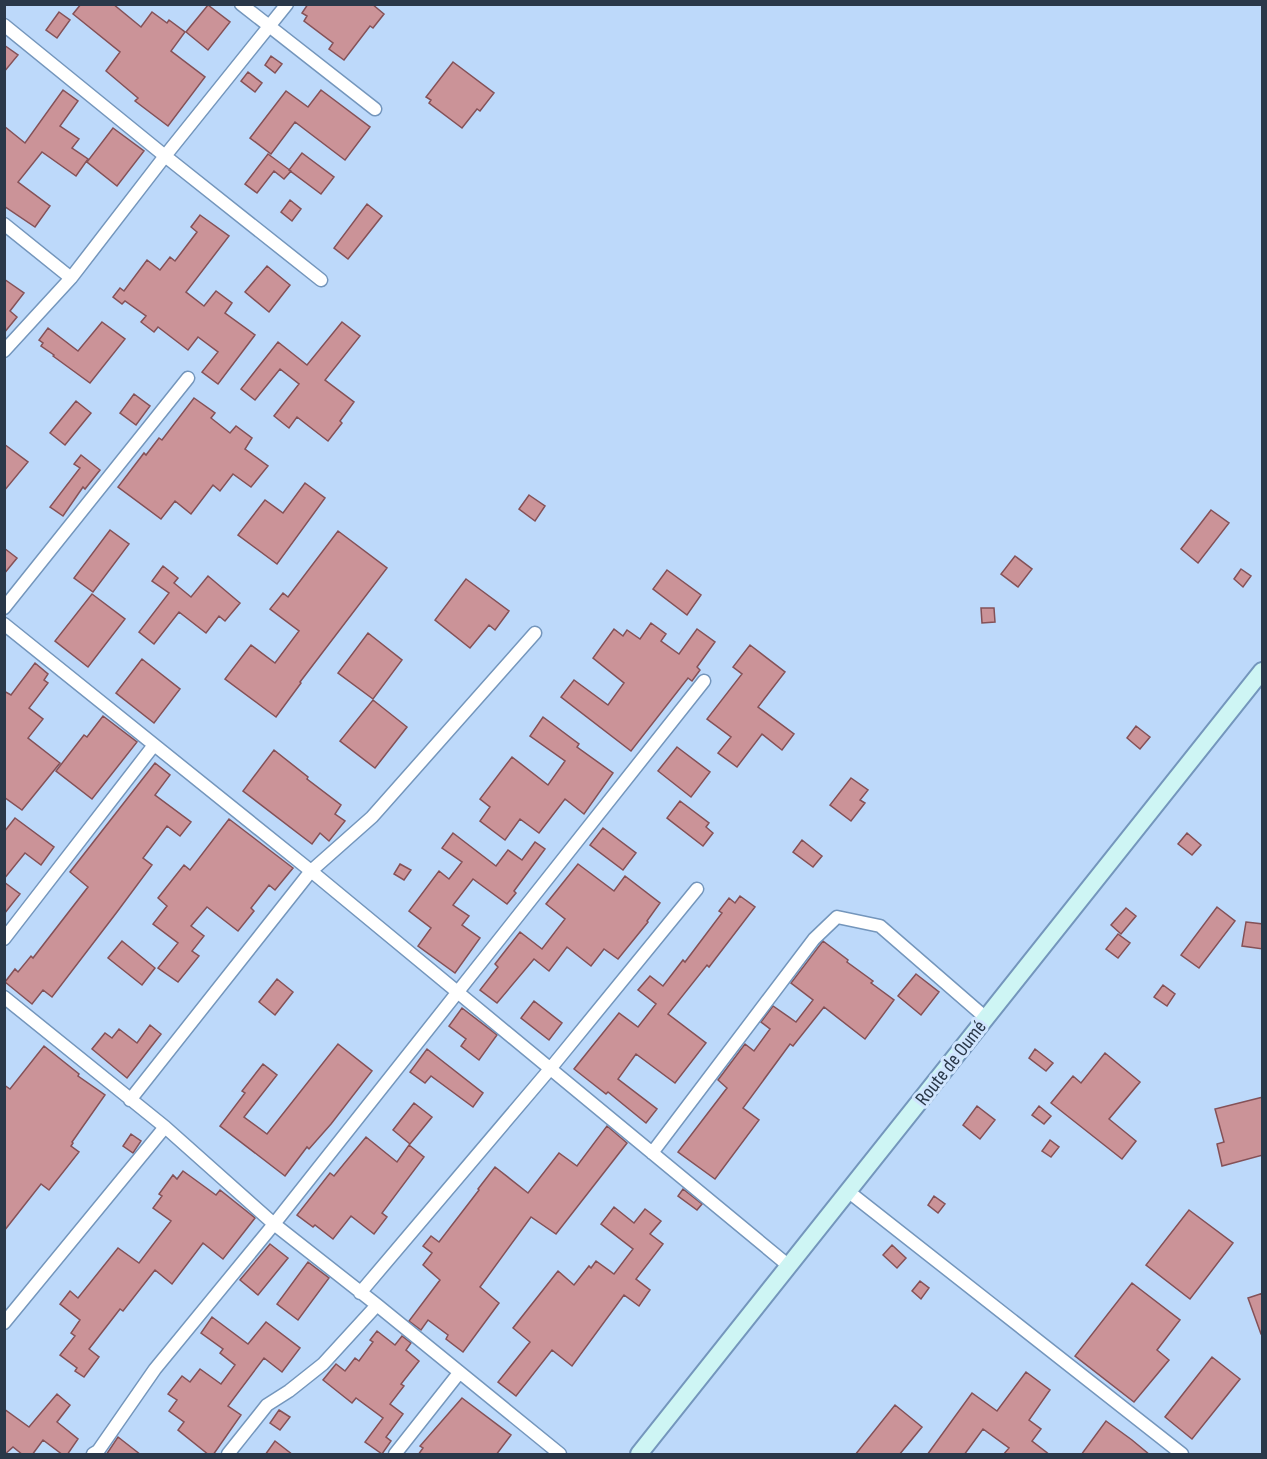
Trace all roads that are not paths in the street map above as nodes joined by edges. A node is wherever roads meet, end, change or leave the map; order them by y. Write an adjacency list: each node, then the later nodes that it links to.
1 (241, 4): 4 (street)
2 (286, 4): 4 (street)
3 (4, 25): 6 (street)
4 (270, 26): 5 (street); 6 (street)
5 (375, 109)
6 (165, 156): 8 (street); 9 (street)
7 (4, 224): 8 (street)
8 (71, 278): 10 (street)
9 (321, 280)
10 (4, 351)
11 (188, 378): 12 (street)
12 (4, 608)
13 (4, 624): 17 (street)
14 (535, 633): 18 (street)
15 (1263, 671): 23 (street, Route de Oumé)
16 (704, 681): 21 (street)
17 (154, 745): 18 (street); 20 (street)
18 (311, 870): 21 (street); 25 (street)
19 (697, 889): 24 (street)
20 (4, 939)
21 (459, 993): 24 (street); 29 (street)
22 (4, 997): 25 (street)
23 (986, 1018): 27 (street); 28 (street, Route de Oumé)
24 (550, 1069): 27 (street); 31 (street)
25 (130, 1100): 26 (street)
26 (165, 1127): 29 (street); 33 (street)
27 (652, 1153): 30 (street)
28 (849, 1192): 30 (street, Route de Oumé); 40 (street)
29 (274, 1224): 31 (street); 35 (street)
30 (789, 1266): 39 (street, Route de Oumé)
31 (360, 1293): 32 (street)
32 (377, 1305): 34 (street); 36 (street)
33 (4, 1323)
34 (459, 1373): 37 (street); 38 (street)
35 (93, 1455)
36 (228, 1455)
37 (395, 1455)
38 (560, 1455)
39 (639, 1455)
40 (1182, 1455)

